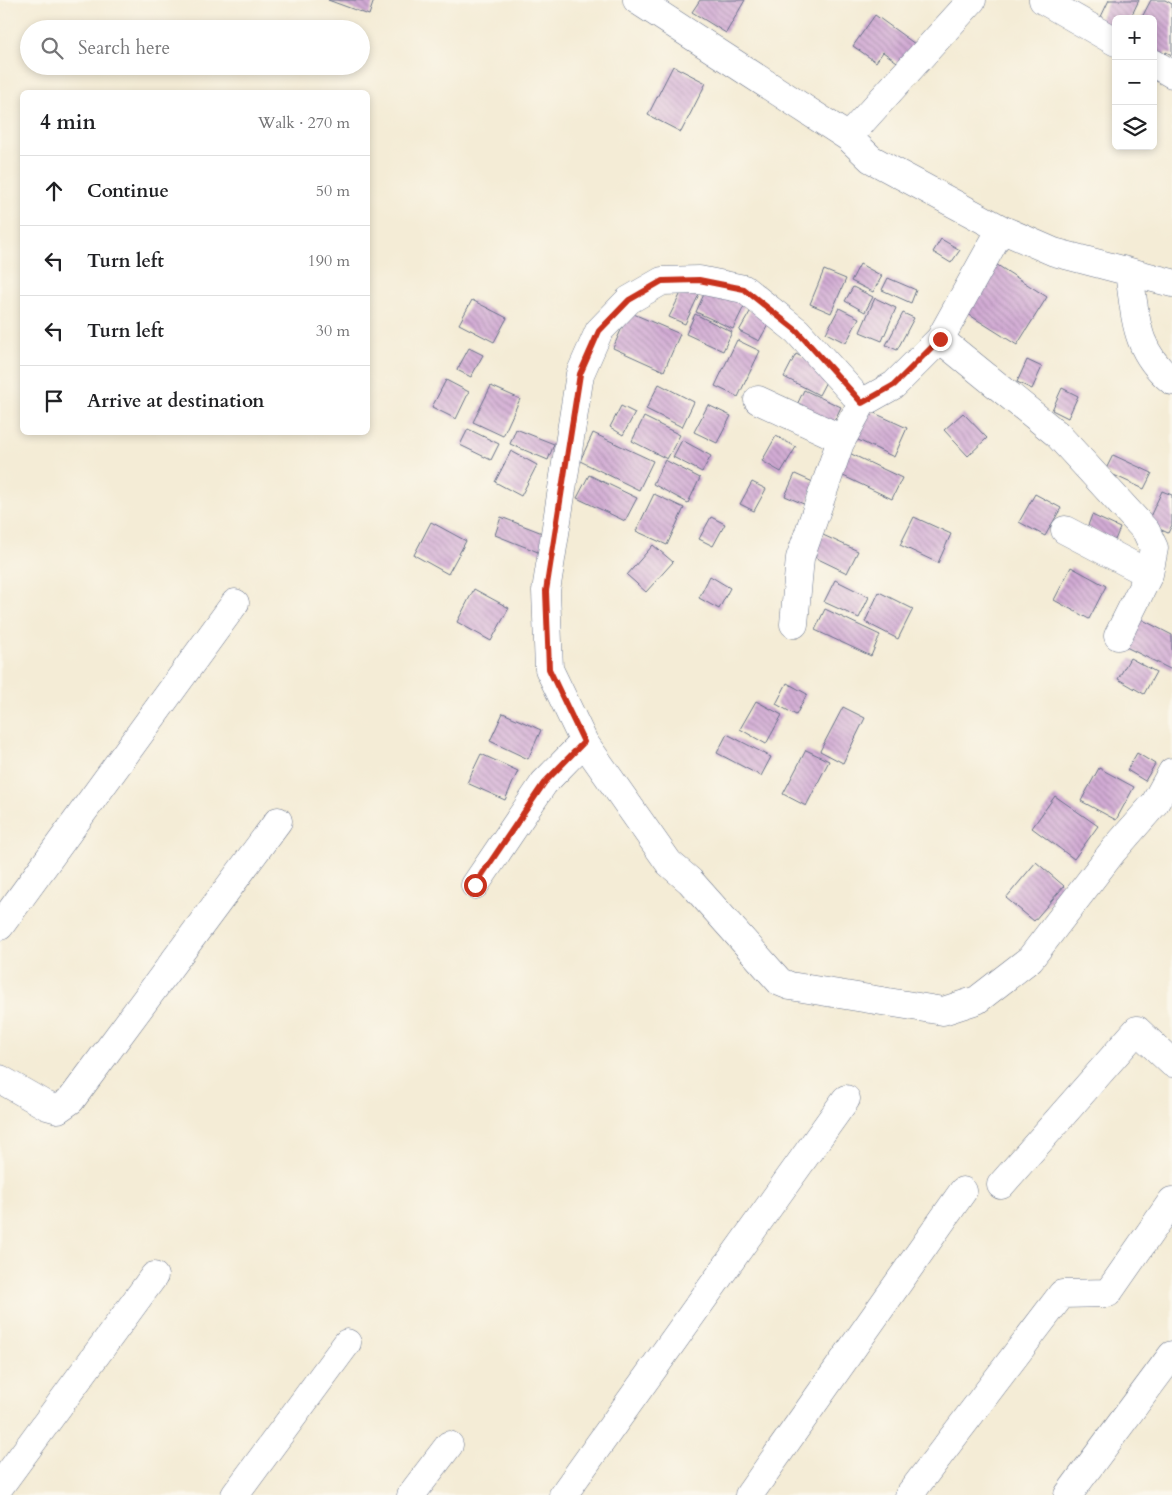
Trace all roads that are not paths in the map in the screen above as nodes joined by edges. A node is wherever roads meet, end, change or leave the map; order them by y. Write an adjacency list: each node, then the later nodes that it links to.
1 (637, 0): 7 (street)
2 (972, 0): 7 (street)
3 (1043, 0): 4 (street)
4 (1112, 40)
5 (1157, 65): 6 (street)
6 (1172, 74)
7 (848, 137): 8 (street)
8 (1001, 229): 9 (street); 11 (street)
9 (1129, 273): 10 (street); 12 (street)
10 (1172, 283)
11 (940, 339): 14 (street); 17 (street)
12 (1172, 381)
13 (758, 400): 15 (street)
14 (862, 403): 15 (street); 21 (street)
15 (842, 439): 19 (street)
16 (1065, 530): 17 (street)
17 (1149, 574): 20 (street)
18 (235, 603): 25 (street)
19 (794, 624)
20 (1118, 636)
21 (584, 742): 22 (street); 24 (street)
22 (1172, 772)
23 (278, 822): 27 (street)
24 (475, 885)
25 (0, 926)
26 (1172, 1063): 29 (street)
27 (0, 1079)
28 (846, 1099): 39 (street)
29 (1001, 1186)
30 (963, 1192): 40 (street)
31 (1172, 1201): 41 (street)
32 (154, 1276): 36 (street)
33 (348, 1344): 37 (street)
34 (1172, 1355): 42 (street)
35 (449, 1444): 38 (street)
36 (0, 1486)
37 (235, 1495)
38 (411, 1495)
39 (563, 1495)
40 (749, 1495)
41 (909, 1495)
42 (1068, 1495)

